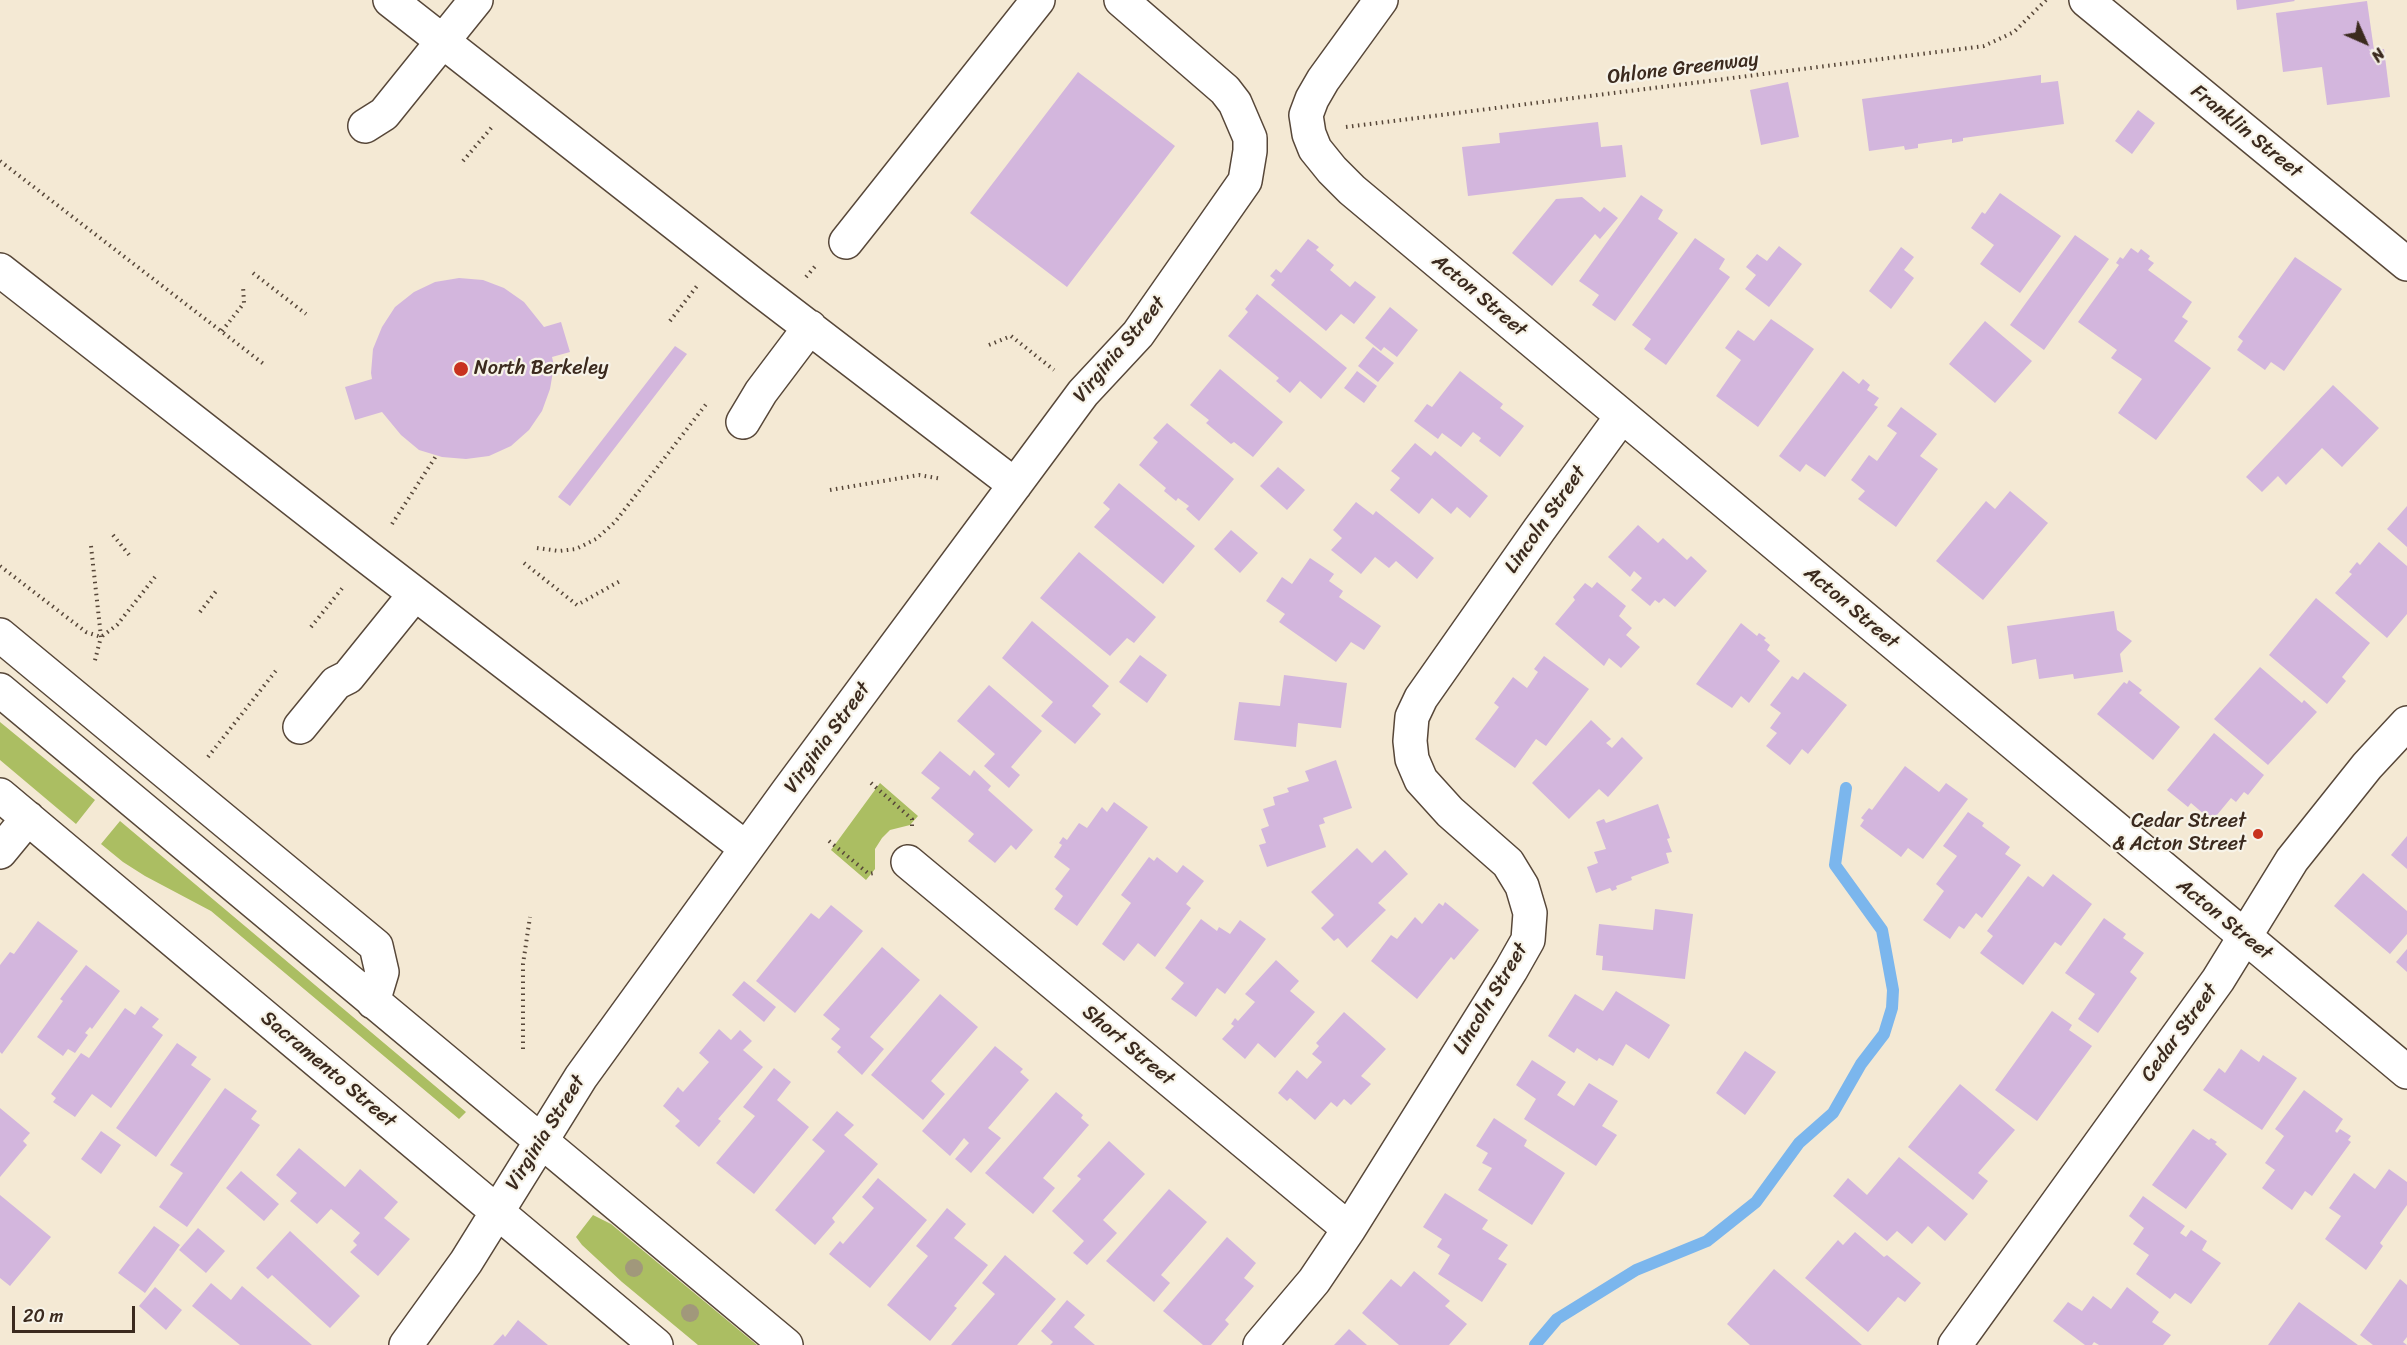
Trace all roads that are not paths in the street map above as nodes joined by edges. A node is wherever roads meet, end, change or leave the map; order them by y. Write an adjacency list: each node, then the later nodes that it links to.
1 (390, 0): 7 (street)
2 (476, 0): 7 (street)
3 (1038, 0): 9 (street)
4 (1121, 0): 15 (street, Virginia Street)
5 (1381, 0): 13 (street, Acton Street)
6 (2085, 0): 10 (street, Franklin Street)
7 (443, 42): 8 (street); 12 (street)
8 (365, 126)
9 (846, 242)
10 (2407, 264)
11 (0, 270): 16 (street)
12 (810, 327): 14 (street); 15 (street)
13 (1622, 416): 26 (street, Acton Street); 31 (street, Lincoln Street)
14 (744, 422)
15 (1014, 484): 23 (street, Virginia Street)
16 (415, 594): 20 (street); 23 (street)
17 (0, 635): 27 (street)
18 (0, 690): 27 (street)
19 (2407, 723): 26 (street, Cedar Street)
20 (300, 727)
21 (0, 795): 22 (street, Sacramento Street)
22 (28, 818): 24 (street); 30 (street, Sacramento Street)
23 (746, 848): 29 (street, Virginia Street)
24 (0, 852)
25 (908, 862): 31 (street, Short Street)
26 (2245, 937): 28 (street, Acton Street); 36 (street, Cedar Street)
27 (373, 1002): 29 (street)
28 (2407, 1072)
29 (541, 1141): 30 (street, Virginia Street); 34 (street)
30 (497, 1212): 32 (street, Virginia Street); 33 (street, Sacramento Street)
31 (1349, 1229): 35 (street, Lincoln Street)
32 (406, 1345)
33 (656, 1345)
34 (786, 1345)
35 (1260, 1345)
36 (1954, 1345)

